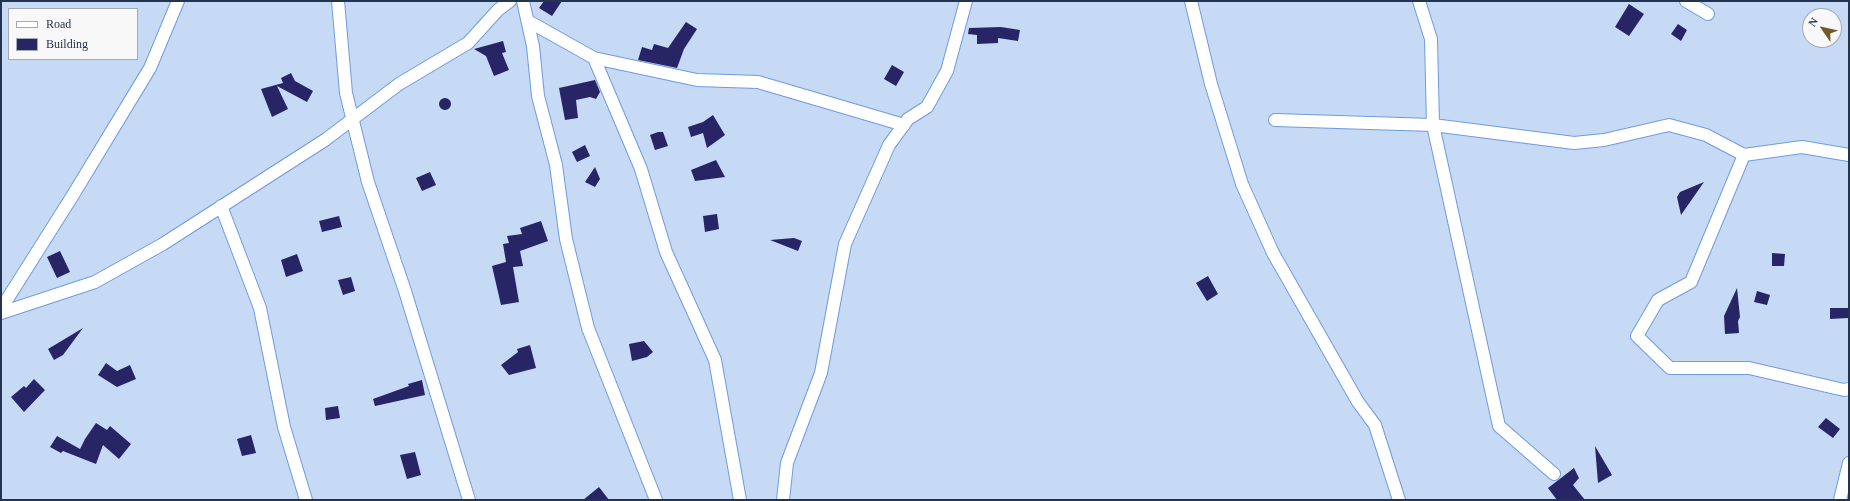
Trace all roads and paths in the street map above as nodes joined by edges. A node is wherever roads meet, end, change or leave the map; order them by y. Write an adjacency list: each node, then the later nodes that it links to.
1 (178, 1): 19 (street)
2 (338, 1): 12 (street)
3 (510, 1): 12 (street)
4 (523, 1): 10 (street)
5 (966, 1): 15 (street)
6 (1191, 1): 29 (street)
7 (1419, 1): 14 (street)
8 (1686, 1): 9 (street)
9 (1708, 14)
10 (528, 21): 11 (street); 26 (street)
11 (594, 58): 15 (street); 27 (street)
12 (353, 120): 18 (street); 25 (street)
13 (1275, 120): 14 (street)
14 (1433, 124): 16 (street); 23 (street)
15 (904, 125): 28 (street)
16 (1744, 155): 17 (street); 21 (street)
17 (1849, 155)
18 (221, 206): 20 (street); 24 (street)
19 (1, 309)
20 (1, 313)
21 (1849, 389)
22 (1849, 463): 30 (street)
23 (1554, 474)
24 (306, 500)
25 (469, 500)
26 (656, 500)
27 (740, 500)
28 (783, 500)
29 (1399, 500)
30 (1840, 500)

